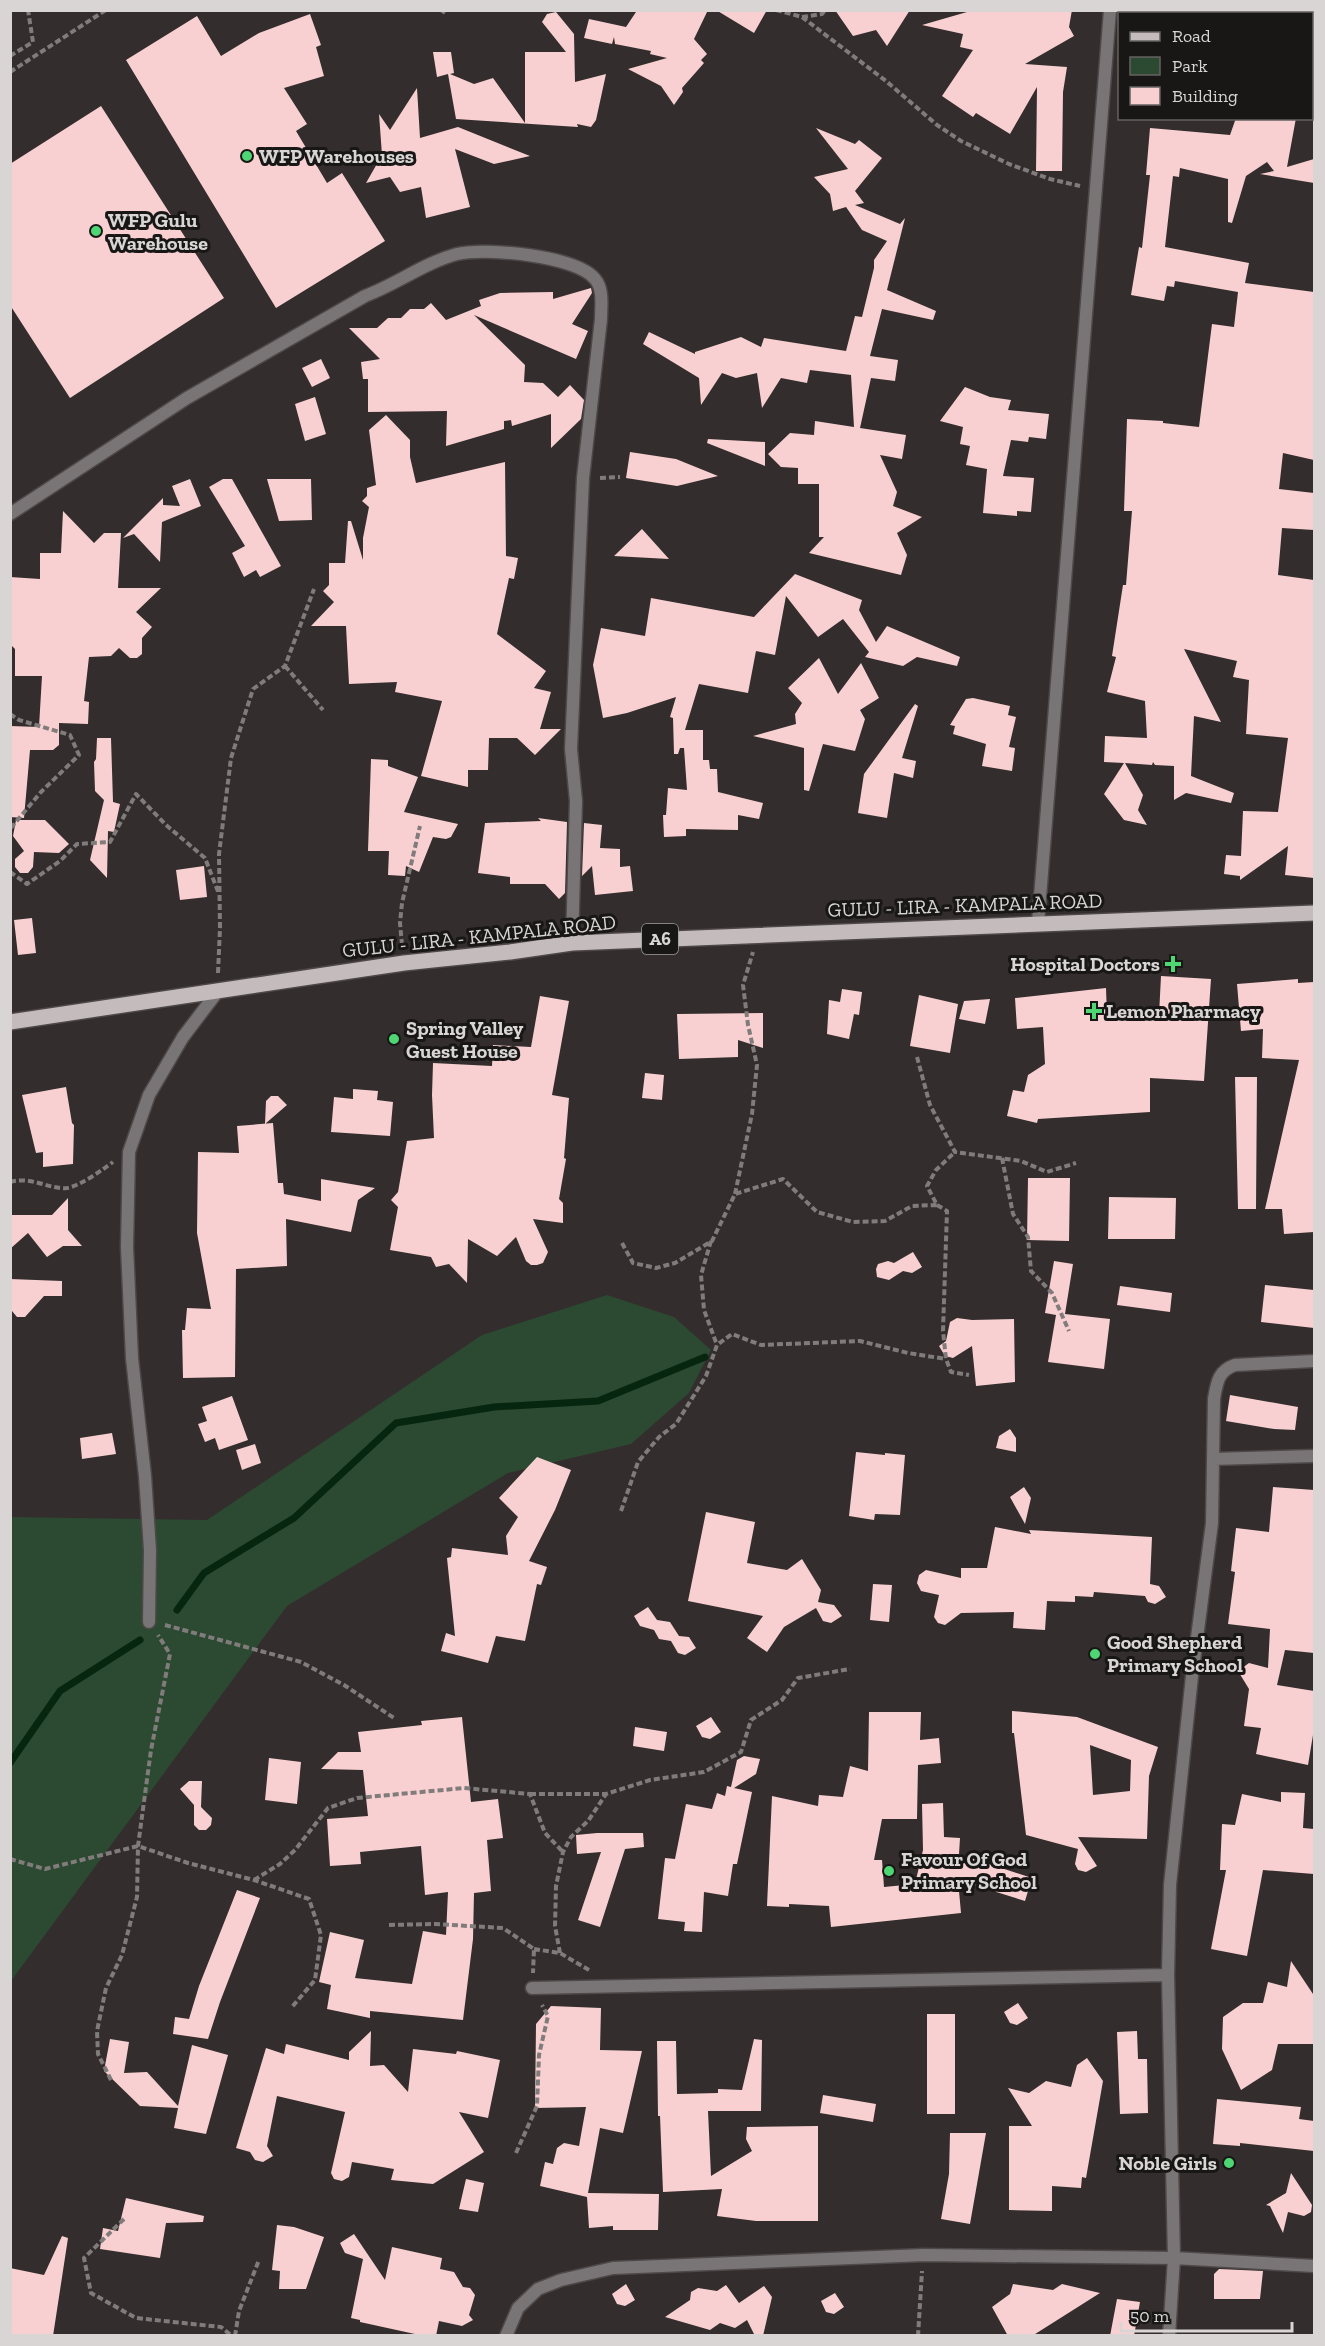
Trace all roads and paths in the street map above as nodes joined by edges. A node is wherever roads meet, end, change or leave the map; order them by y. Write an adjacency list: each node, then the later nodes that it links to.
1 (28, 10): 7 (path)
2 (105, 10): 8 (path)
3 (776, 10): 6 (path)
4 (825, 10): 6 (path)
5 (1110, 10): 9 (street)
6 (802, 17): 9 (path)
7 (10, 56)
8 (10, 72)
9 (1097, 188): 20 (street)
10 (10, 514): 22 (street)
11 (314, 589): 12 (path)
12 (285, 666): 13 (path); 18 (path)
13 (323, 710)
14 (10, 714): 16 (path)
15 (420, 826): 23 (path)
16 (10, 829)
17 (10, 872): 18 (path)
18 (220, 897): 24 (path)
19 (1314, 913): 20 (main road, GULU - LIRA - KAMPALA ROAD / A6)
20 (1038, 923): 21 (main road, GULU - LIRA - KAMPALA ROAD / A6)
21 (758, 934): 22 (main road, GULU - LIRA - KAMPALA ROAD / A6); 32 (path)
22 (572, 943): 23 (main road, GULU - LIRA - KAMPALA ROAD / A6)
23 (404, 963): 24 (main road, GULU - LIRA - KAMPALA ROAD / A6)
24 (218, 991): 25 (main road, GULU - LIRA - KAMPALA ROAD / A6); 27 (street)
25 (10, 1022)
26 (917, 1058): 28 (path)
27 (129, 1152): 31 (path); 44 (street)
28 (955, 1152): 29 (path); 33 (path)
29 (1002, 1158): 30 (path); 36 (path)
30 (1076, 1163)
31 (10, 1182)
32 (735, 1194): 33 (path); 34 (path)
33 (937, 1205): 38 (path)
34 (712, 1240): 35 (path); 37 (path)
35 (622, 1243)
36 (1069, 1331)
37 (717, 1345): 38 (path); 43 (path)
38 (945, 1359): 40 (path)
39 (1314, 1361): 42 (street)
40 (969, 1375)
41 (1314, 1456): 42 (street)
42 (1213, 1459): 55 (street)
43 (621, 1511)
44 (149, 1622): 46 (path); 49 (path)
45 (850, 1669): 48 (path)
46 (394, 1718)
47 (530, 1794): 48 (path); 50 (path); 52 (path)
48 (606, 1794): 50 (path)
49 (138, 1846): 51 (path); 52 (path); 58 (path)
50 (563, 1852): 54 (path)
51 (10, 1859)
52 (254, 1880): 57 (path)
53 (389, 1925): 56 (path)
54 (560, 1953)
55 (1168, 1975): 56 (street); 62 (street)
56 (532, 1988): 59 (path)
57 (291, 2007)
58 (111, 2080)
59 (516, 2152)
60 (124, 2219): 65 (path)
61 (924, 2255): 62 (street); 66 (street); 67 (path)
62 (1174, 2258): 64 (street); 68 (street)
63 (260, 2260): 65 (path)
64 (1314, 2266)
65 (234, 2336)
66 (506, 2336)
67 (918, 2336)
68 (1169, 2336)

